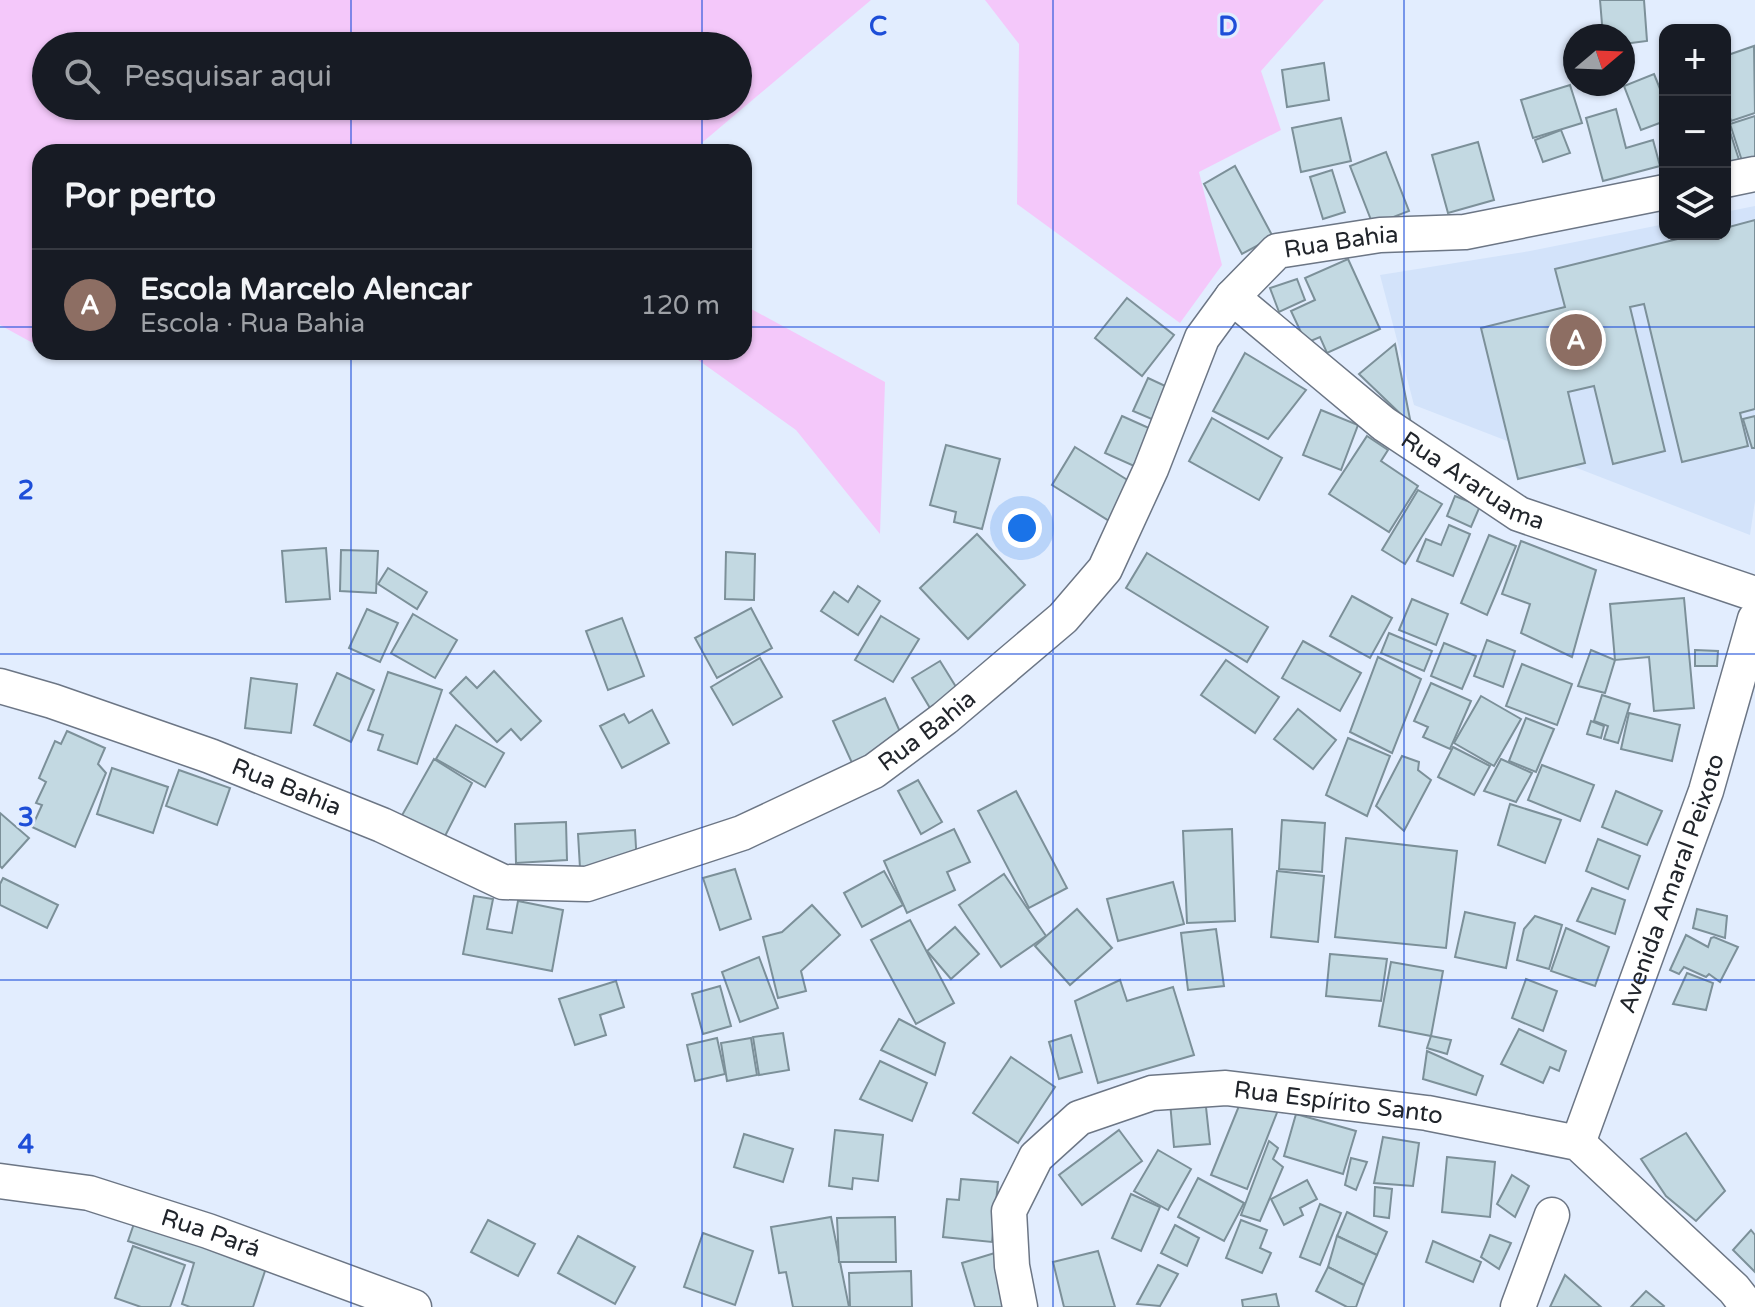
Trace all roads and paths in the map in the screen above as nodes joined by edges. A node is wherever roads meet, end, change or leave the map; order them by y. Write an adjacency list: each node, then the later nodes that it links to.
1 (1755, 174): 2 (street)
2 (1731, 179)
3 (1659, 193): 4 (street, Rua Bahia)
4 (1232, 297): 5 (street, Rua Araruama); 7 (street, Rua Bahia)
5 (1755, 594)
6 (1755, 619): 8 (street, Avenida Amaral Peixoto)
7 (0, 686)
8 (1578, 1143): 12 (street, Rua Espírito Santo); 14 (street)
9 (0, 1181): 11 (street, Rua Pará)
10 (1552, 1215): 13 (street)
11 (414, 1307)
12 (1020, 1307)
13 (1518, 1307)
14 (1748, 1307)

